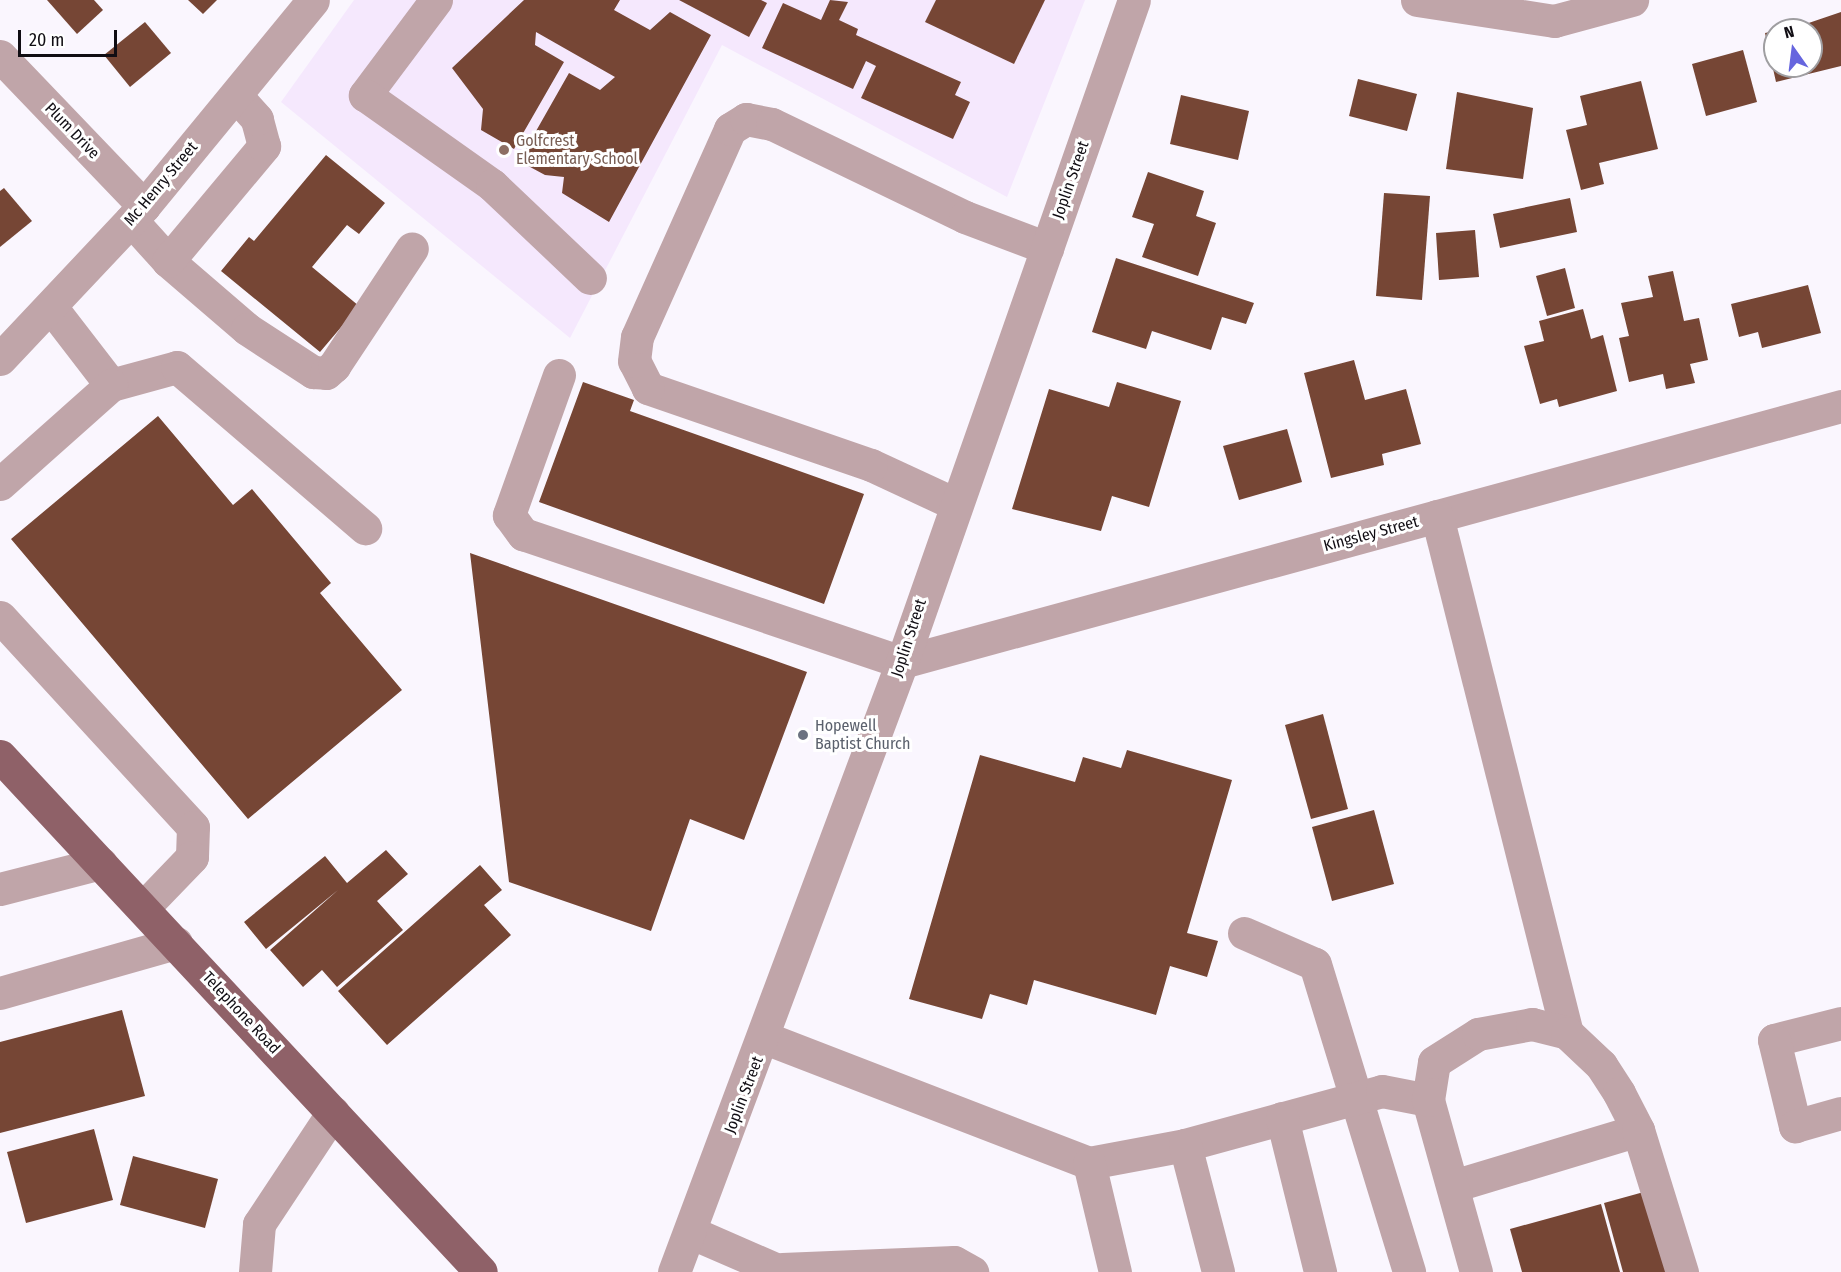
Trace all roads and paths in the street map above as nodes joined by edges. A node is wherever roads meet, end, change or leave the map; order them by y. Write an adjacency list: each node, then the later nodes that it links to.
1 (313, 0): 7 (street, Mc Henry Street)
2 (436, 0): 12 (street)
3 (1134, 0): 10 (street, Joplin Street)
4 (1417, 0): 5 (street)
5 (1632, 0)
6 (0, 56): 8 (street, Plum Drive)
7 (236, 96): 8 (street, Mc Henry Street); 11 (street)
8 (138, 213): 11 (street, Plum Drive); 13 (street, Mc Henry Street)
9 (412, 248): 11 (street, Plum Drive)
10 (1047, 248): 19 (street, Joplin Street); 19 (street)
11 (168, 261)
12 (590, 278)
13 (51, 307): 14 (street, Mc Henry Street); 16 (street)
14 (0, 359)
15 (559, 375): 23 (street)
16 (111, 385): 18 (street); 21 (street)
17 (1841, 406): 20 (street, Kingsley Street)
18 (0, 484)
19 (953, 503): 23 (street, Joplin Street)
20 (1437, 516): 23 (street, Kingsley Street); 32 (street)
21 (365, 528)
22 (0, 617): 27 (street)
23 (902, 662): 33 (street, Joplin Street)
24 (0, 756): 25 (main road, Telephone Road)
25 (101, 863): 26 (street); 27 (main road, Telephone Road)
26 (0, 889)
27 (143, 908): 29 (main road, Telephone Road)
28 (1244, 933): 34 (street)
29 (176, 943): 30 (street); 36 (main road, Telephone Road)
30 (0, 993)
31 (1841, 1023): 37 (street)
32 (1567, 1033): 35 (street); 39 (street)
33 (765, 1038): 41 (street); 43 (street, Joplin Street)
34 (1357, 1098): 35 (street); 38 (street); 52 (street)
35 (1428, 1100): 42 (street)
36 (333, 1112): 45 (main road, Telephone Road); 46 (street)
37 (1841, 1113)
38 (1282, 1118): 40 (street); 51 (street)
39 (1638, 1130): 42 (street); 54 (street)
40 (1185, 1145): 41 (street); 50 (street)
41 (1089, 1163): 49 (street)
42 (1453, 1186): 53 (street)
43 (690, 1232): 44 (street); 47 (street, Joplin Street)
44 (782, 1270): 48 (street)
45 (474, 1271)
46 (255, 1272)
47 (674, 1272)
48 (972, 1272)
49 (1115, 1272)
50 (1218, 1272)
51 (1320, 1272)
52 (1408, 1272)
53 (1476, 1272)
54 (1682, 1272)

